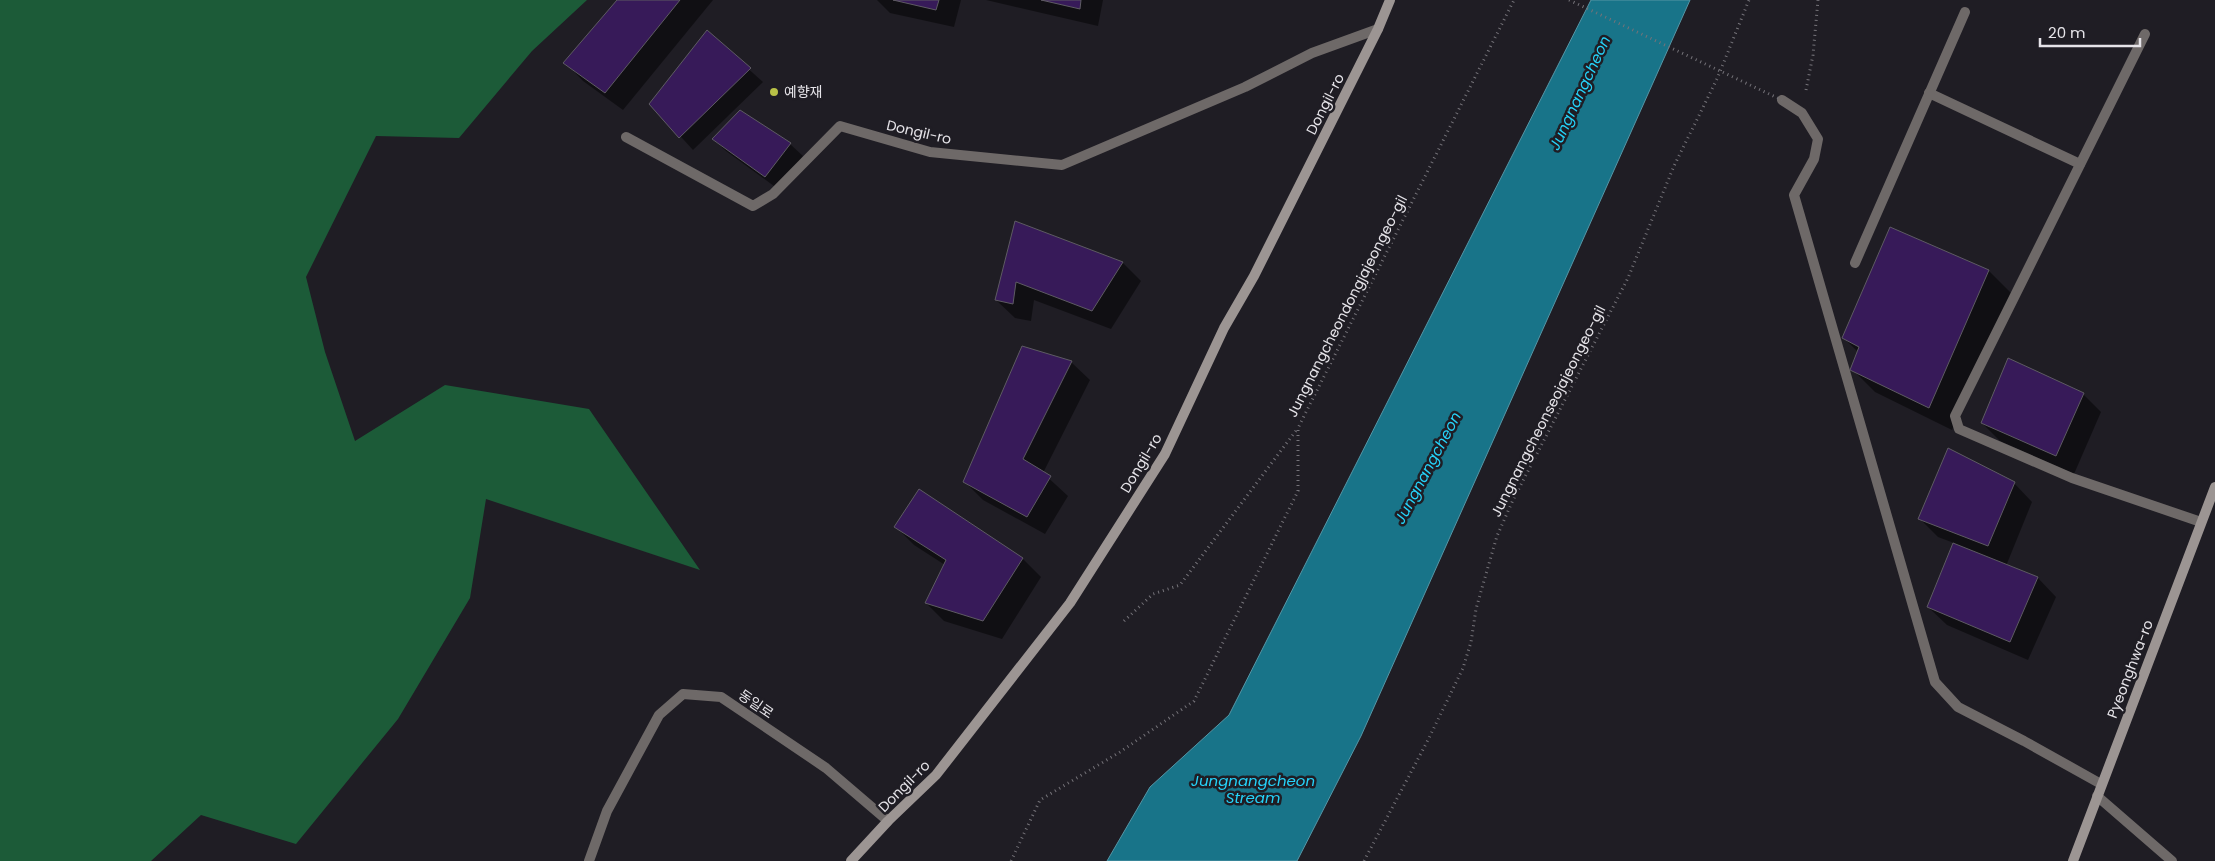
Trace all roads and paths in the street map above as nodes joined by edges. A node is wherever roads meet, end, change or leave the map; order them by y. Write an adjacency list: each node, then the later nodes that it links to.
1 (1390, 0): 7 (street, Dongil-ro)
2 (1514, 0): 15 (path, Jungnangcheondongjajeongeo-gil)
3 (1569, 0): 10 (path, bridge)
4 (1749, 0): 25 (path, Jungnangcheonseojajeongeo-gil)
5 (1818, 0): 11 (path)
6 (1964, 12): 9 (street)
7 (1378, 29): 12 (street, Dongil-ro); 21 (street, Dongil-ro)
8 (2145, 34): 13 (street)
9 (1929, 93): 13 (street); 14 (street)
10 (1782, 100): 11 (street)
11 (1802, 113): 19 (street)
12 (626, 137)
13 (2080, 164): 17 (street)
14 (1855, 263)
15 (1298, 428): 18 (path); 24 (path, Jungnangcheondongjajeongeo-gil)
16 (2215, 487): 17 (street, Pyeonghwa-ro)
17 (2201, 522): 19 (street, Pyeonghwa-ro)
18 (1124, 621)
19 (2101, 784): 20 (street, Pyeonghwa-ro)
20 (2097, 796): 26 (street, Pyeonghwa-ro); 27 (street)
21 (888, 821): 22 (street, 동일로); 23 (street, Dongil-ro)
22 (589, 861)
23 (851, 861)
24 (1011, 861)
25 (1364, 861)
26 (2073, 861)
27 (2172, 861)

